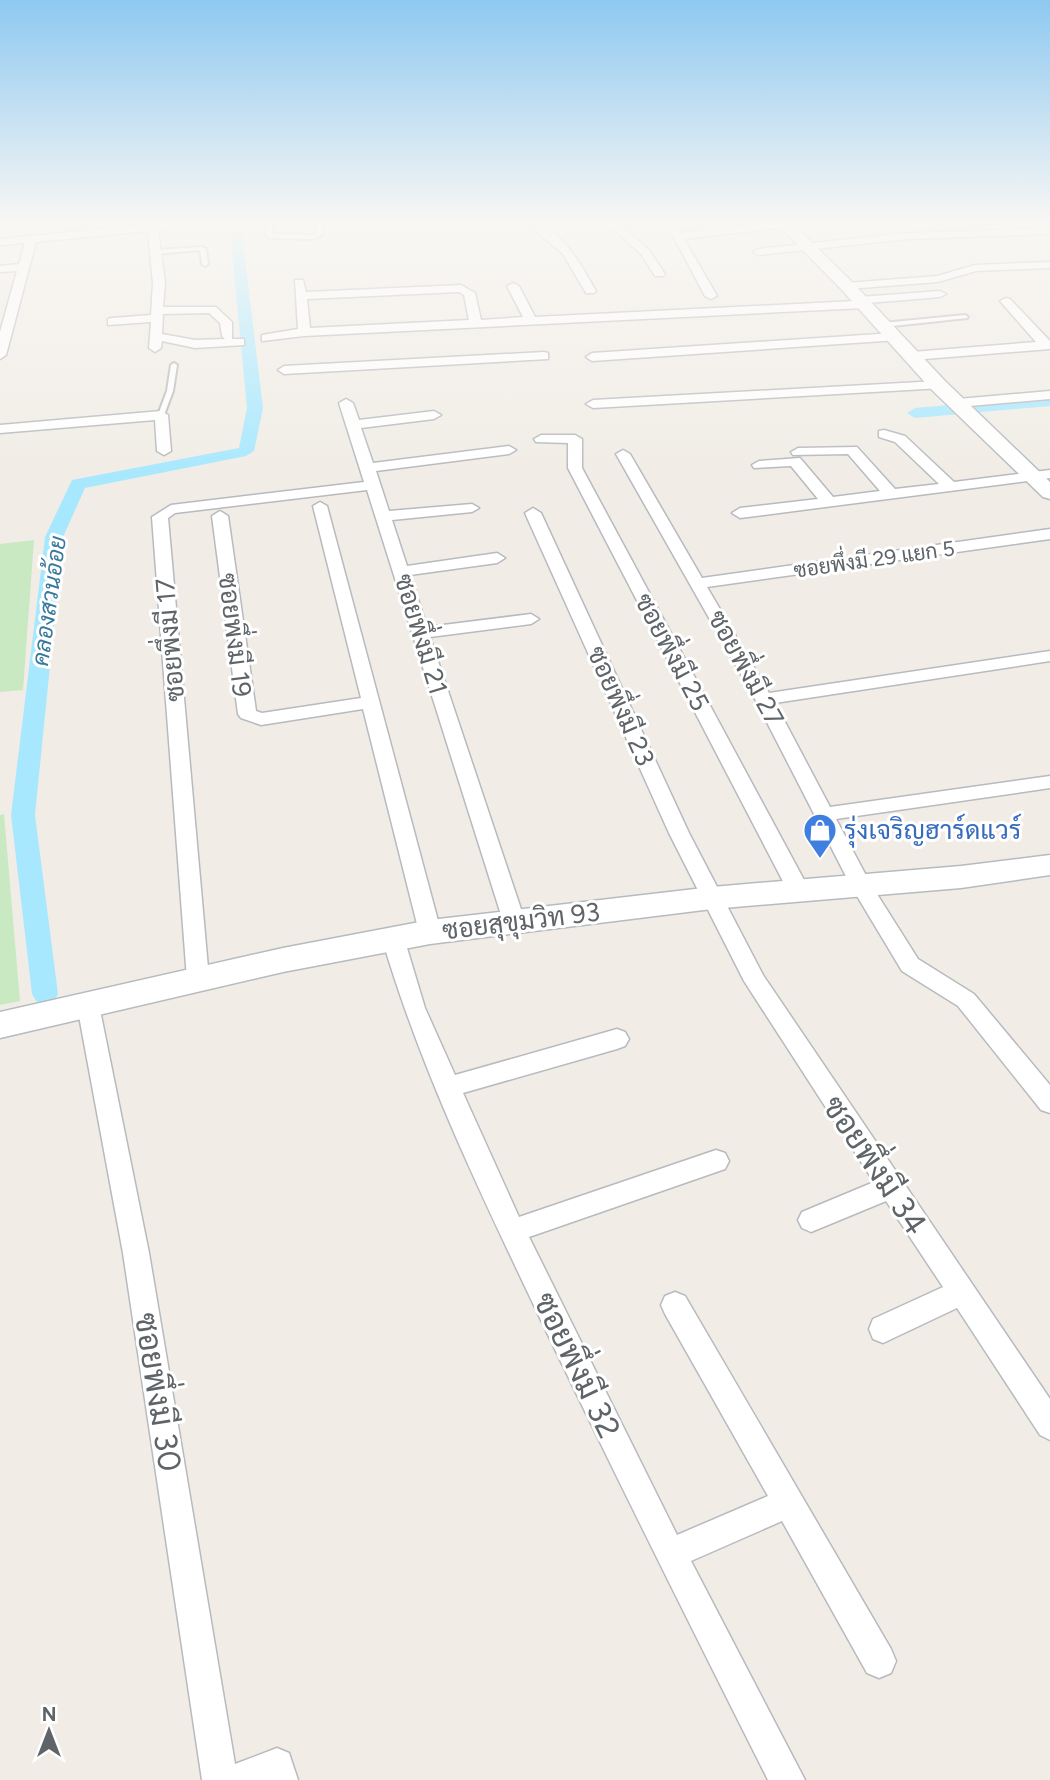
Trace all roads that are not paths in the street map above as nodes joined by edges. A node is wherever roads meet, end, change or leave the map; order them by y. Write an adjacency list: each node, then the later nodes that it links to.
1 (13, 307): 17 (street)
2 (167, 307): 9 (street)
3 (301, 307): 15 (street)
4 (472, 307): 13 (street)
5 (524, 307): 11 (street)
6 (774, 307): 11 (street)
7 (867, 307): 14 (street)
8 (1012, 307): 19 (street)
9 (158, 309): 9 (street); 12 (street)
10 (965, 317): 14 (lane)
11 (531, 321): 13 (street)
12 (112, 322)
13 (476, 324): 18 (street)
14 (888, 331): 22 (street); 23 (street)
15 (304, 332): 16 (street); 18 (street)
16 (266, 338)
17 (1, 340): 20 (street)
18 (460, 343): 21 (street); 25 (street)
19 (1047, 345): 22 (street)
20 (0, 355)
21 (544, 356)
22 (912, 356): 26 (street)
23 (592, 357)
24 (174, 365): 31 (lane)
25 (284, 370)
26 (938, 384): 29 (street); 30 (street)
27 (1050, 395): 30 (street)
28 (346, 403): 33 (street, ซอยพึ่งมี 21)
29 (593, 404)
30 (962, 407): 42 (street)
31 (160, 415): 34 (street); 38 (street)
32 (434, 415): 33 (street)
33 (354, 425): 43 (street, ซอยพึ่งมี 21)
34 (0, 429)
35 (884, 434): 44 (street)
36 (541, 439): 67 (street, ซอยพึ่งมี 25)
37 (509, 450): 43 (street)
38 (164, 451)
39 (799, 452): 46 (street)
40 (623, 454): 57 (street, ซอยพึ่งมี 27)
41 (758, 465): 47 (street)
42 (1042, 475): 44 (street); 45 (street)
43 (371, 476): 53 (street, ซอยพึ่งมี 21); 72 (street, ซอยพึ่งมี 17)
44 (950, 486): 46 (street)
45 (1050, 493)
46 (891, 494): 47 (street)
47 (829, 502): 51 (street)
48 (320, 506): 62 (street)
49 (472, 508): 53 (street)
50 (533, 513): 68 (street, ซอยพึ่งมี 23)
51 (740, 513)
52 (220, 516): 62 (street, ซอยพึ่งมี 19)
53 (384, 516): 56 (street, ซอยพึ่งมี 21)
54 (1050, 534): 57 (street, ซอยพึ่งมี 29 แยก 5)
55 (497, 558): 56 (street)
56 (402, 571): 59 (street, ซอยพึ่งมี 21)
57 (698, 583): 61 (street, ซอยพึ่งมี 27)
58 (531, 619): 59 (street)
59 (419, 633): 69 (street, ซอยพึ่งมี 21)
60 (1050, 656): 61 (street)
61 (764, 699): 64 (street, ซอยพึ่งมี 27)
62 (369, 702): 70 (street)
63 (1050, 782): 64 (street)
64 (825, 814): 66 (street, ซอยพึ่งมี 27)
65 (1050, 865): 66 (street, ซอยสุขุมวิท 93)
66 (861, 886): 67 (street, ซอยสุขุมวิท 93); 77 (street, ซอยพึ่งมี 27)
67 (799, 891): 68 (street, ซอยสุขุมวิท 93)
68 (712, 898): 69 (street, ซอยสุขุมวิท 93); 79 (street, ซอยพึ่งมี 34)
69 (514, 921): 70 (street, ซอยสุขุมวิท 93)
70 (430, 932): 71 (street, ซอยสุขุมวิท 93)
71 (393, 938): 72 (street, ซอยสุขุมวิท 93); 76 (street, ซอยพึ่งมี 32)
72 (198, 979): 73 (street, ซอยสุขุมวิท 93)
73 (88, 1005): 74 (street, ซอยสุขุมวิท 93); 89 (street, ซอยพึ่งมี 30)
74 (0, 1025)
75 (617, 1039): 76 (street)
76 (448, 1087): 81 (street, ซอยพึ่งมี 32)
77 (1050, 1103)
78 (716, 1161): 81 (street)
79 (890, 1187): 80 (street); 82 (street, ซอยพึ่งมี 34)
80 (811, 1220)
81 (512, 1231): 87 (street, ซอยพึ่งมี 32)
82 (960, 1293): 84 (street); 85 (street, ซอยพึ่งมี 34)
83 (675, 1306): 86 (street)
84 (883, 1329)
85 (1050, 1425)
86 (787, 1503): 87 (street); 88 (street)
87 (671, 1554): 92 (street, ซอยพึ่งมี 32)
88 (879, 1661)
89 (220, 1780)
90 (239, 1780): 91 (street)
91 (280, 1780)
92 (787, 1780)

